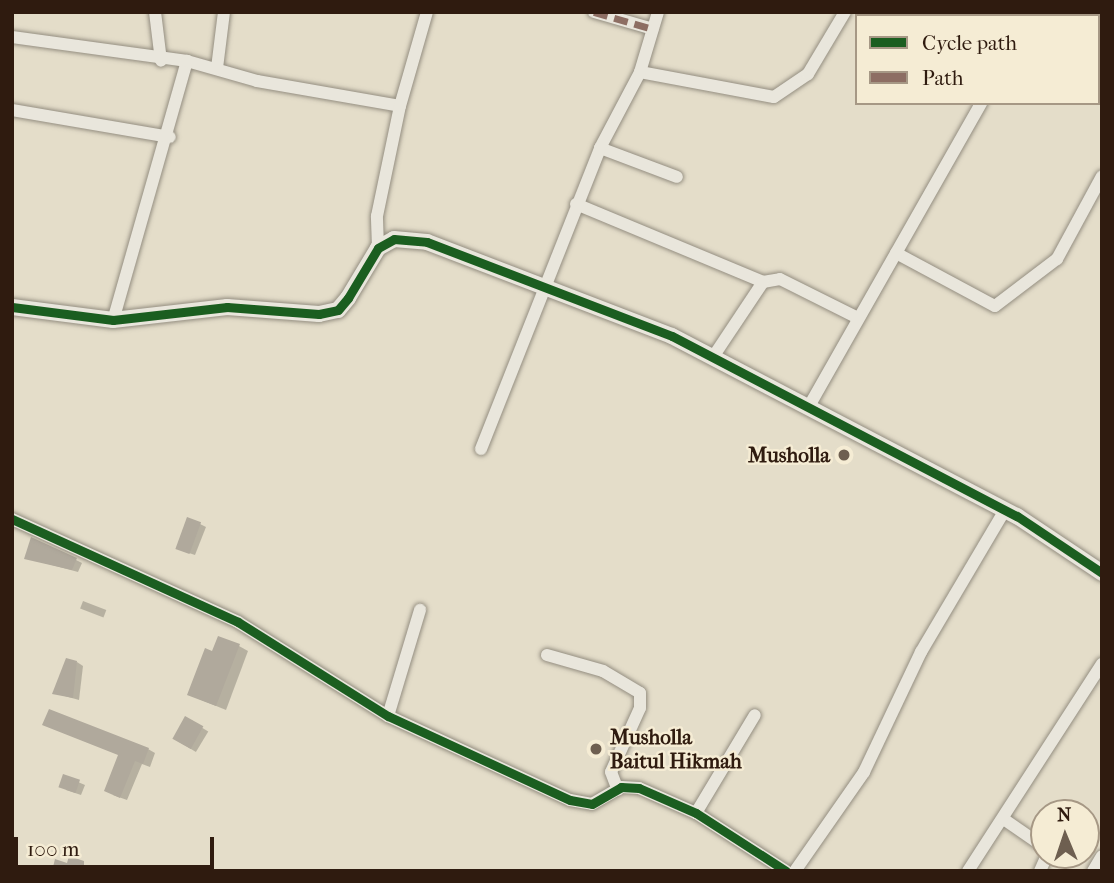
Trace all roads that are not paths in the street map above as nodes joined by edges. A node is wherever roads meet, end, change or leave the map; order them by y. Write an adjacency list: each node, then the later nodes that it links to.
1 (155, 12): 9 (street)
2 (224, 12): 11 (street)
3 (428, 12): 14 (street)
4 (594, 12): 7 (street)
5 (658, 12): 7 (street)
6 (845, 12): 12 (street)
7 (653, 29): 12 (street)
8 (12, 37): 9 (street)
9 (162, 61): 10 (street)
10 (187, 61): 11 (street); 16 (street)
11 (217, 68): 14 (street)
12 (640, 72): 17 (street)
13 (980, 105): 22 (street)
14 (400, 106): 21 (street)
15 (12, 110): 16 (street)
16 (170, 137): 27 (street)
17 (600, 148): 19 (street); 20 (street)
18 (1102, 176): 22 (street)
19 (677, 177)
20 (576, 204): 23 (street); 24 (street)
21 (378, 248): 24 (street); 27 (street)
22 (896, 253): 26 (street)
23 (763, 282): 26 (street); 28 (street)
24 (541, 287): 28 (street); 30 (street)
25 (12, 307): 27 (street)
26 (858, 318): 29 (street)
27 (113, 320)
28 (713, 357): 29 (street)
29 (808, 408): 31 (street)
30 (481, 449)
31 (1005, 510): 33 (street); 45 (street)
32 (12, 519): 38 (street)
33 (1102, 573)
34 (420, 610): 38 (street)
35 (547, 655): 39 (street)
36 (1102, 664): 41 (street)
37 (755, 715): 40 (street)
38 (388, 716): 39 (street)
39 (618, 790): 40 (street)
40 (696, 813): 44 (street)
41 (1005, 820): 42 (street); 46 (street)
42 (1030, 837)
43 (1102, 856): 47 (street)
44 (786, 871)
45 (795, 871)
46 (968, 871)
47 (1093, 871)

